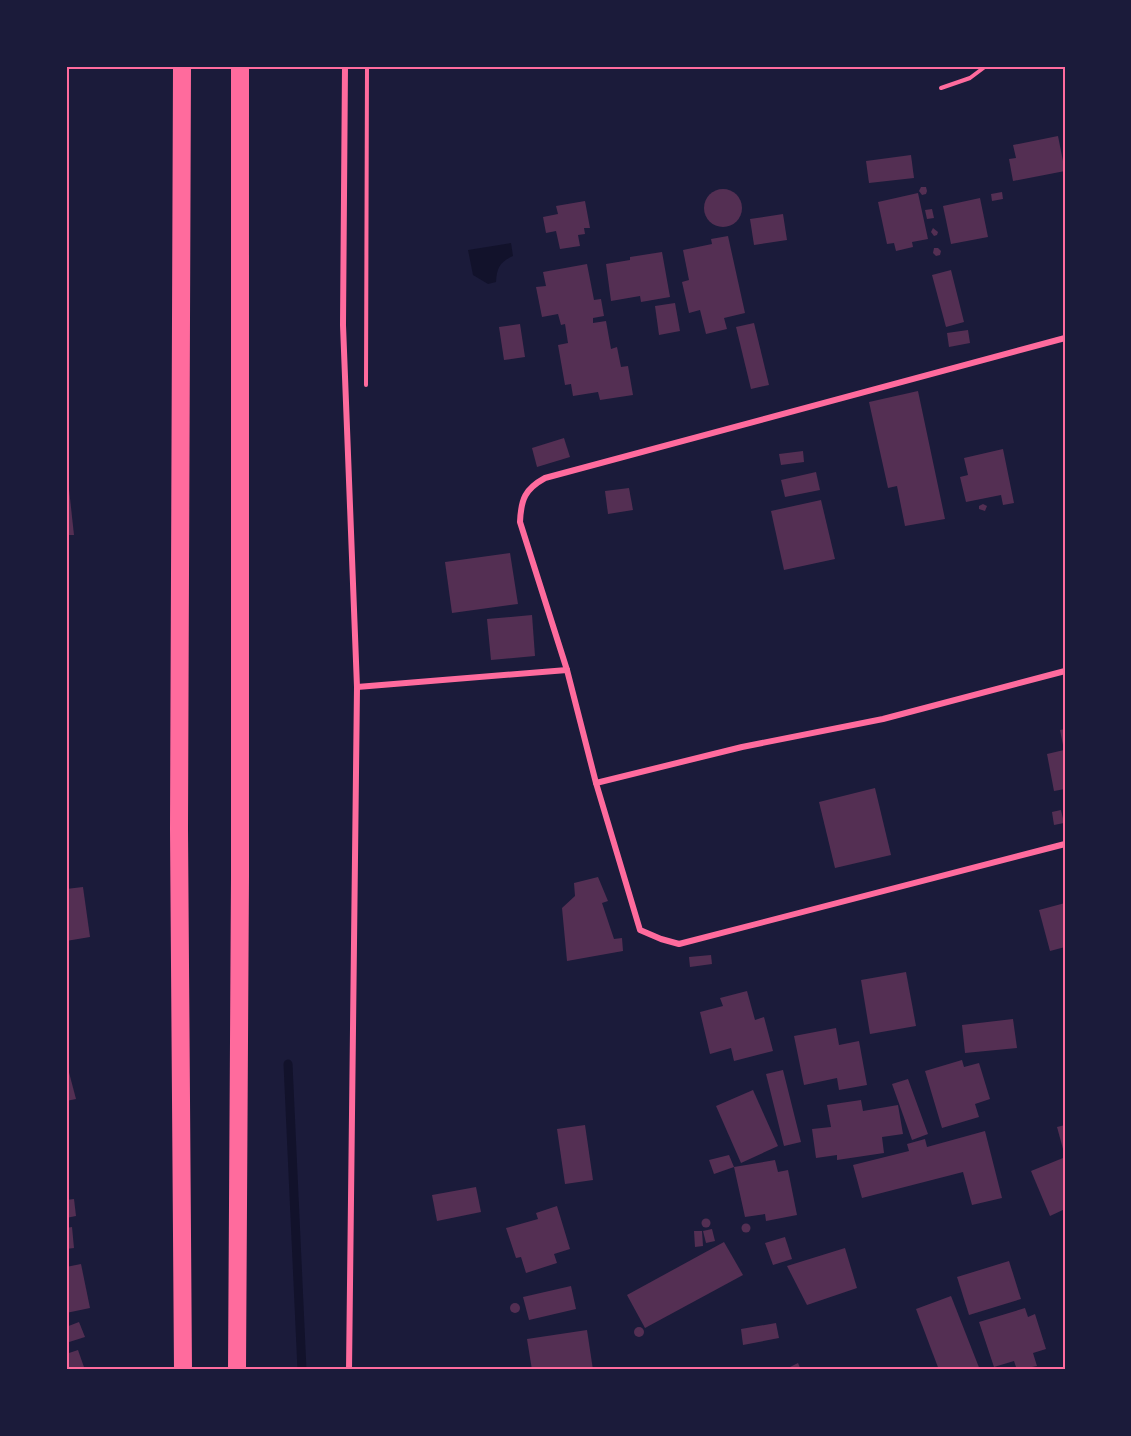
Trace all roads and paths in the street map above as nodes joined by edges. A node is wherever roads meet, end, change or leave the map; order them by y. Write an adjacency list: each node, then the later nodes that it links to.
1 (182, 66): 14 (highway)
2 (240, 66): 15 (highway)
3 (345, 66): 11 (street)
4 (367, 66): 8 (path)
5 (986, 66): 6 (path)
6 (941, 88)
7 (1065, 338): 9 (street)
8 (366, 386)
9 (567, 670): 11 (street); 12 (street)
10 (1065, 671): 12 (street)
11 (357, 687): 16 (street)
12 (596, 783): 13 (street)
13 (1065, 844)
14 (183, 1370)
15 (237, 1370)
16 (349, 1370)

